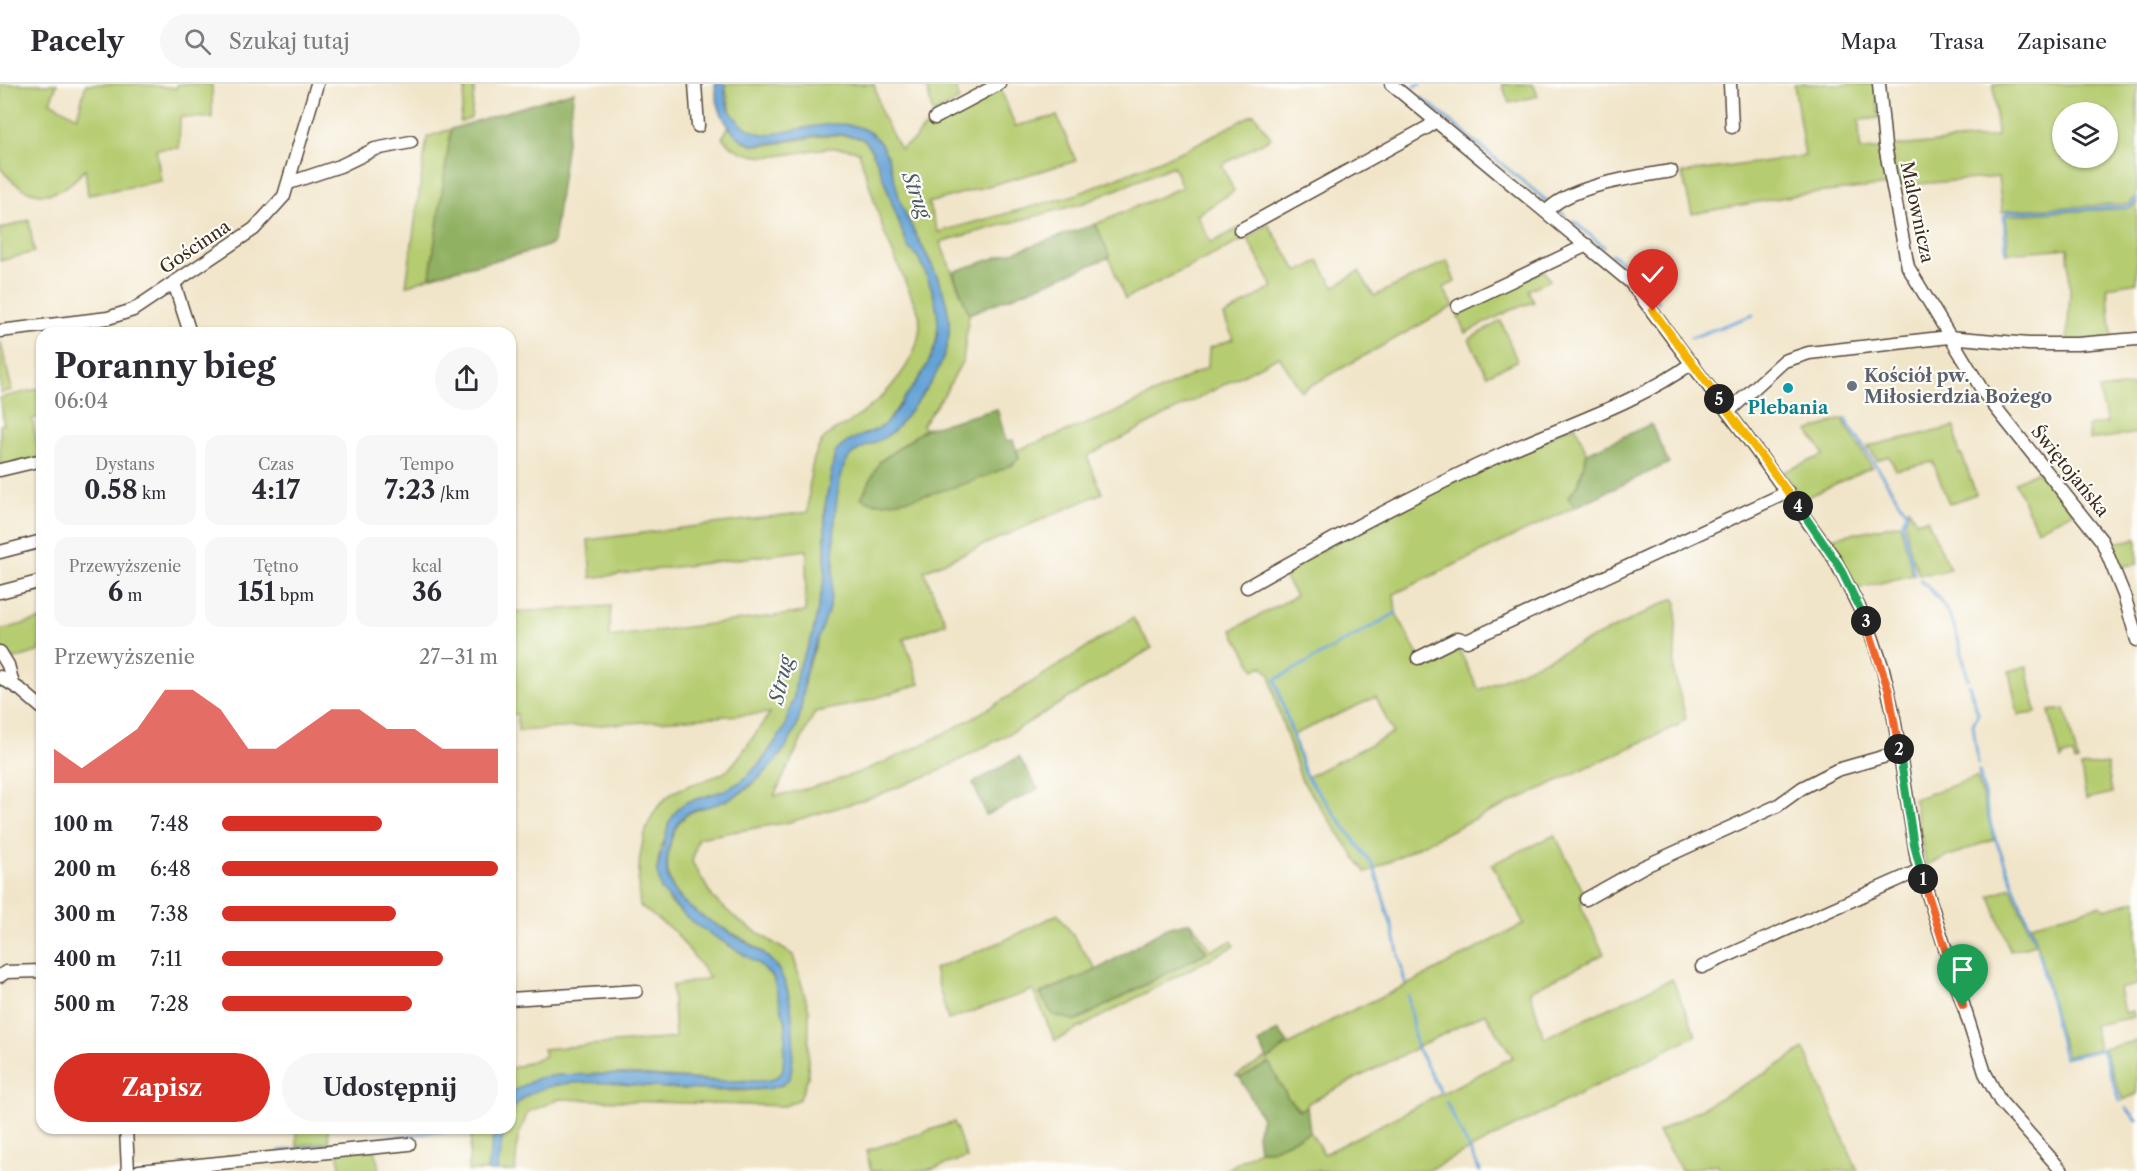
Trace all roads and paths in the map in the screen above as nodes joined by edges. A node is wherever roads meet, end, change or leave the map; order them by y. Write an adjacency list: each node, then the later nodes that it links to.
1 (317, 84): 13 (street, Gościnna)
2 (695, 84): 9 (street)
3 (999, 84): 7 (street)
4 (1730, 84): 10 (street)
5 (1879, 84): 21 (street, Malownicza)
6 (1400, 86): 8 (street)
7 (934, 118)
8 (1435, 120): 14 (street); 15 (street)
9 (698, 126)
10 (1732, 127)
11 (411, 142): 13 (street)
12 (1671, 171): 14 (street)
13 (289, 183): 17 (street, Gościnna)
14 (1546, 212): 16 (street)
15 (1240, 230)
16 (1587, 245): 18 (street); 23 (street)
17 (174, 283): 19 (street); 20 (street, Gościnna)
18 (1458, 306)
19 (188, 327)
20 (0, 331)
21 (1949, 337): 22 (street); 24 (street); 33 (street, Świętojańska)
22 (2137, 339)
23 (1692, 363): 24 (street); 31 (street)
24 (1728, 412): 27 (street)
25 (36, 461): 26 (street)
26 (0, 470)
27 (1788, 492): 35 (street); 39 (street)
28 (36, 543): 29 (street)
29 (0, 552)
30 (36, 583): 32 (street)
31 (1247, 586)
32 (0, 592)
33 (2137, 640)
34 (0, 652): 37 (street)
35 (1418, 658)
36 (0, 677): 37 (street)
37 (13, 684): 38 (street)
38 (36, 703)
39 (1900, 752): 40 (street); 41 (street)
40 (1920, 870): 42 (street); 51 (street)
41 (1586, 899)
42 (1702, 967)
43 (36, 971): 44 (street)
44 (0, 976)
45 (636, 991): 46 (street)
46 (516, 999)
47 (126, 1134): 49 (street)
48 (409, 1144): 50 (street)
49 (128, 1171)
50 (139, 1171)
51 (2062, 1171)

